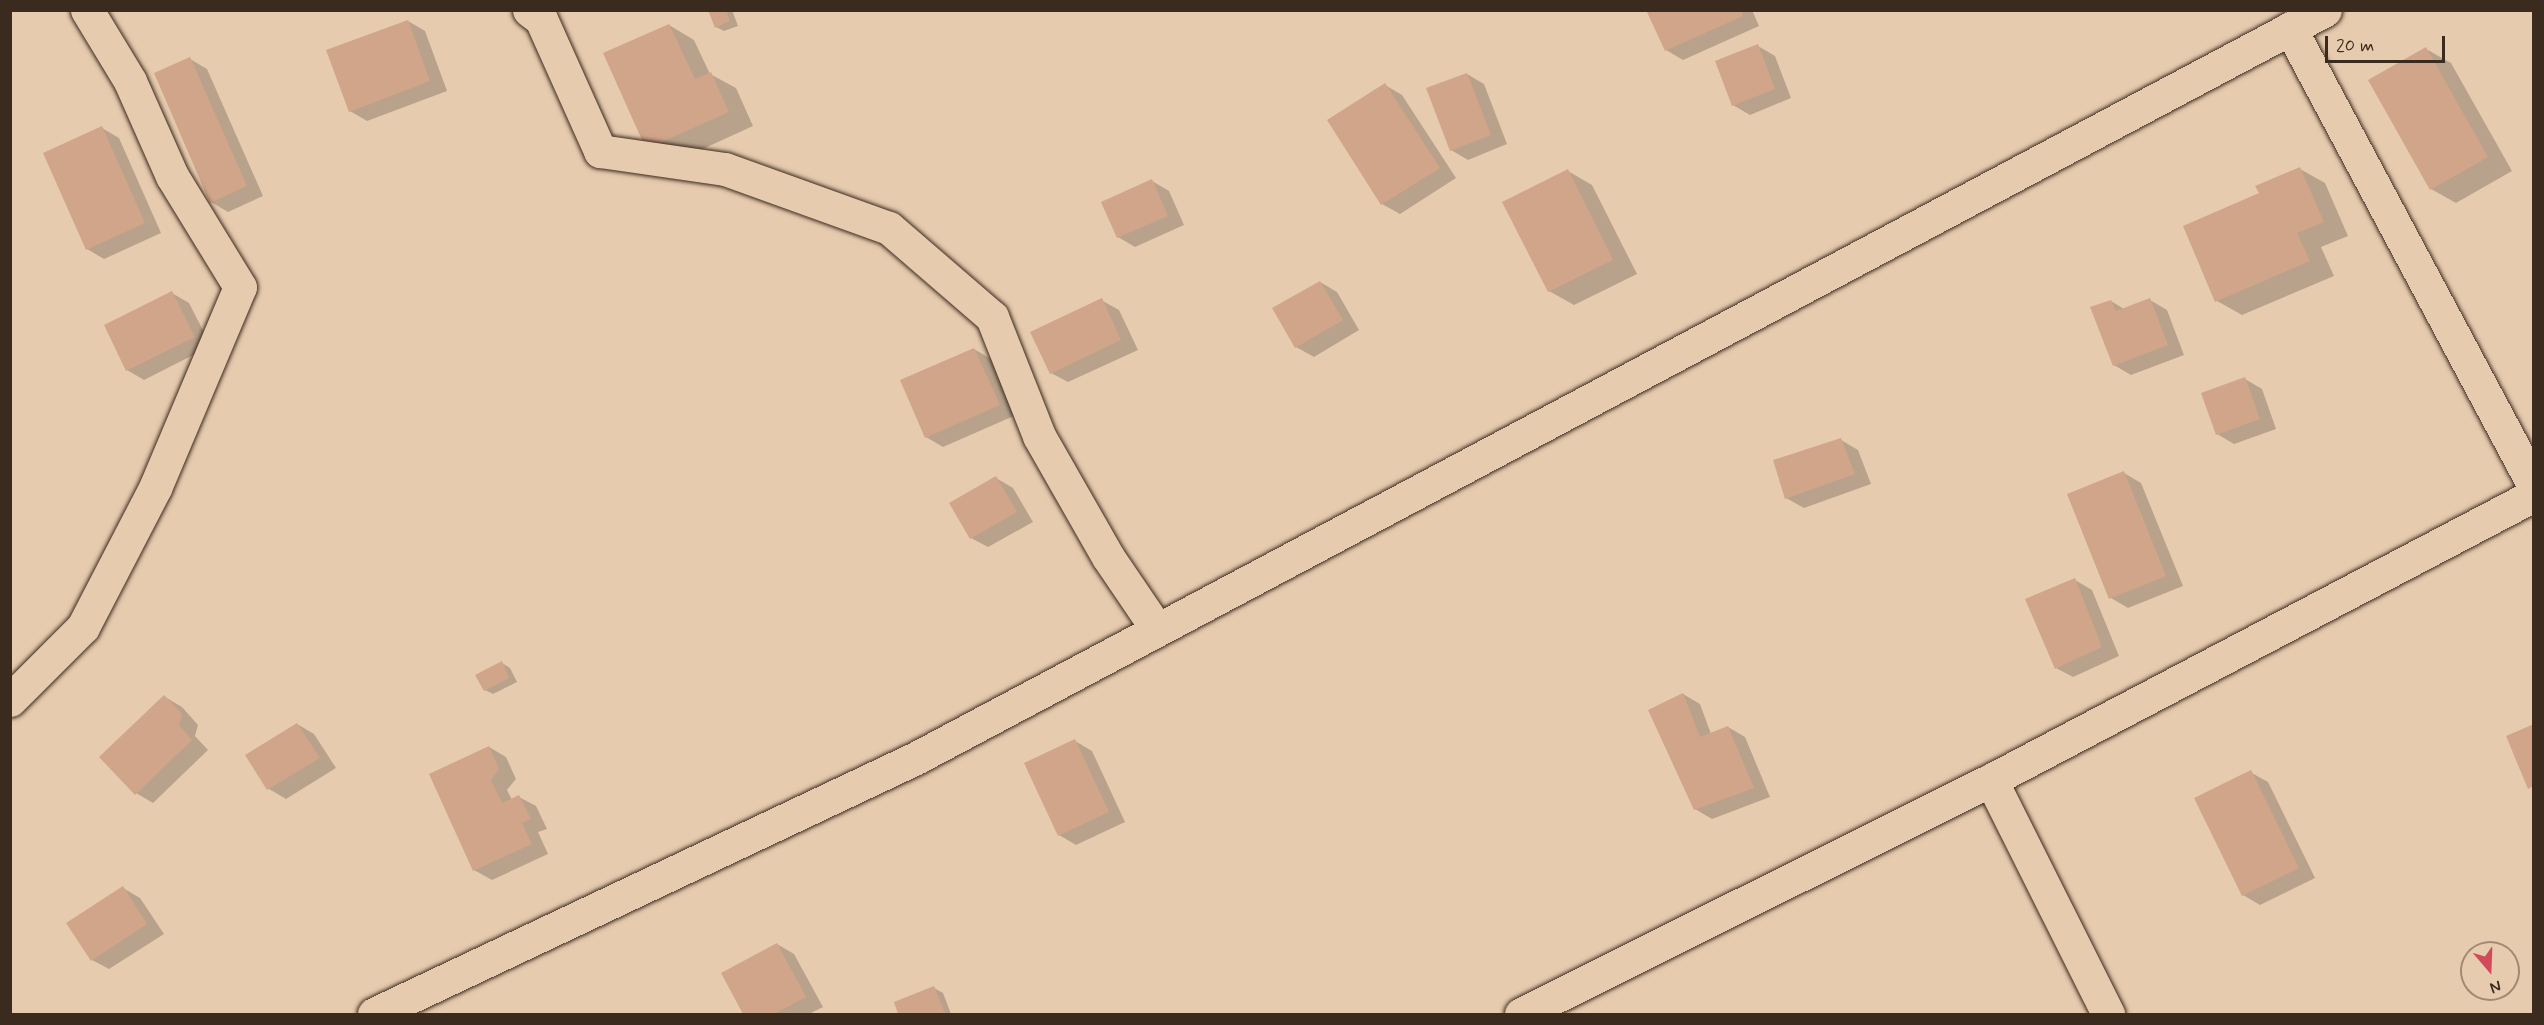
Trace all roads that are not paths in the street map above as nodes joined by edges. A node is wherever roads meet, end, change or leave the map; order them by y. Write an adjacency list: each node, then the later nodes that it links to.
1 (87, 10): 8 (street)
2 (529, 10): 7 (street)
3 (2325, 10): 4 (street)
4 (2290, 28): 5 (street); 7 (street)
5 (2534, 486)
6 (2534, 495): 9 (street)
7 (1157, 629): 10 (street)
8 (10, 700)
9 (1991, 780): 11 (street); 12 (street)
10 (374, 1014)
11 (1521, 1014)
12 (2108, 1014)

